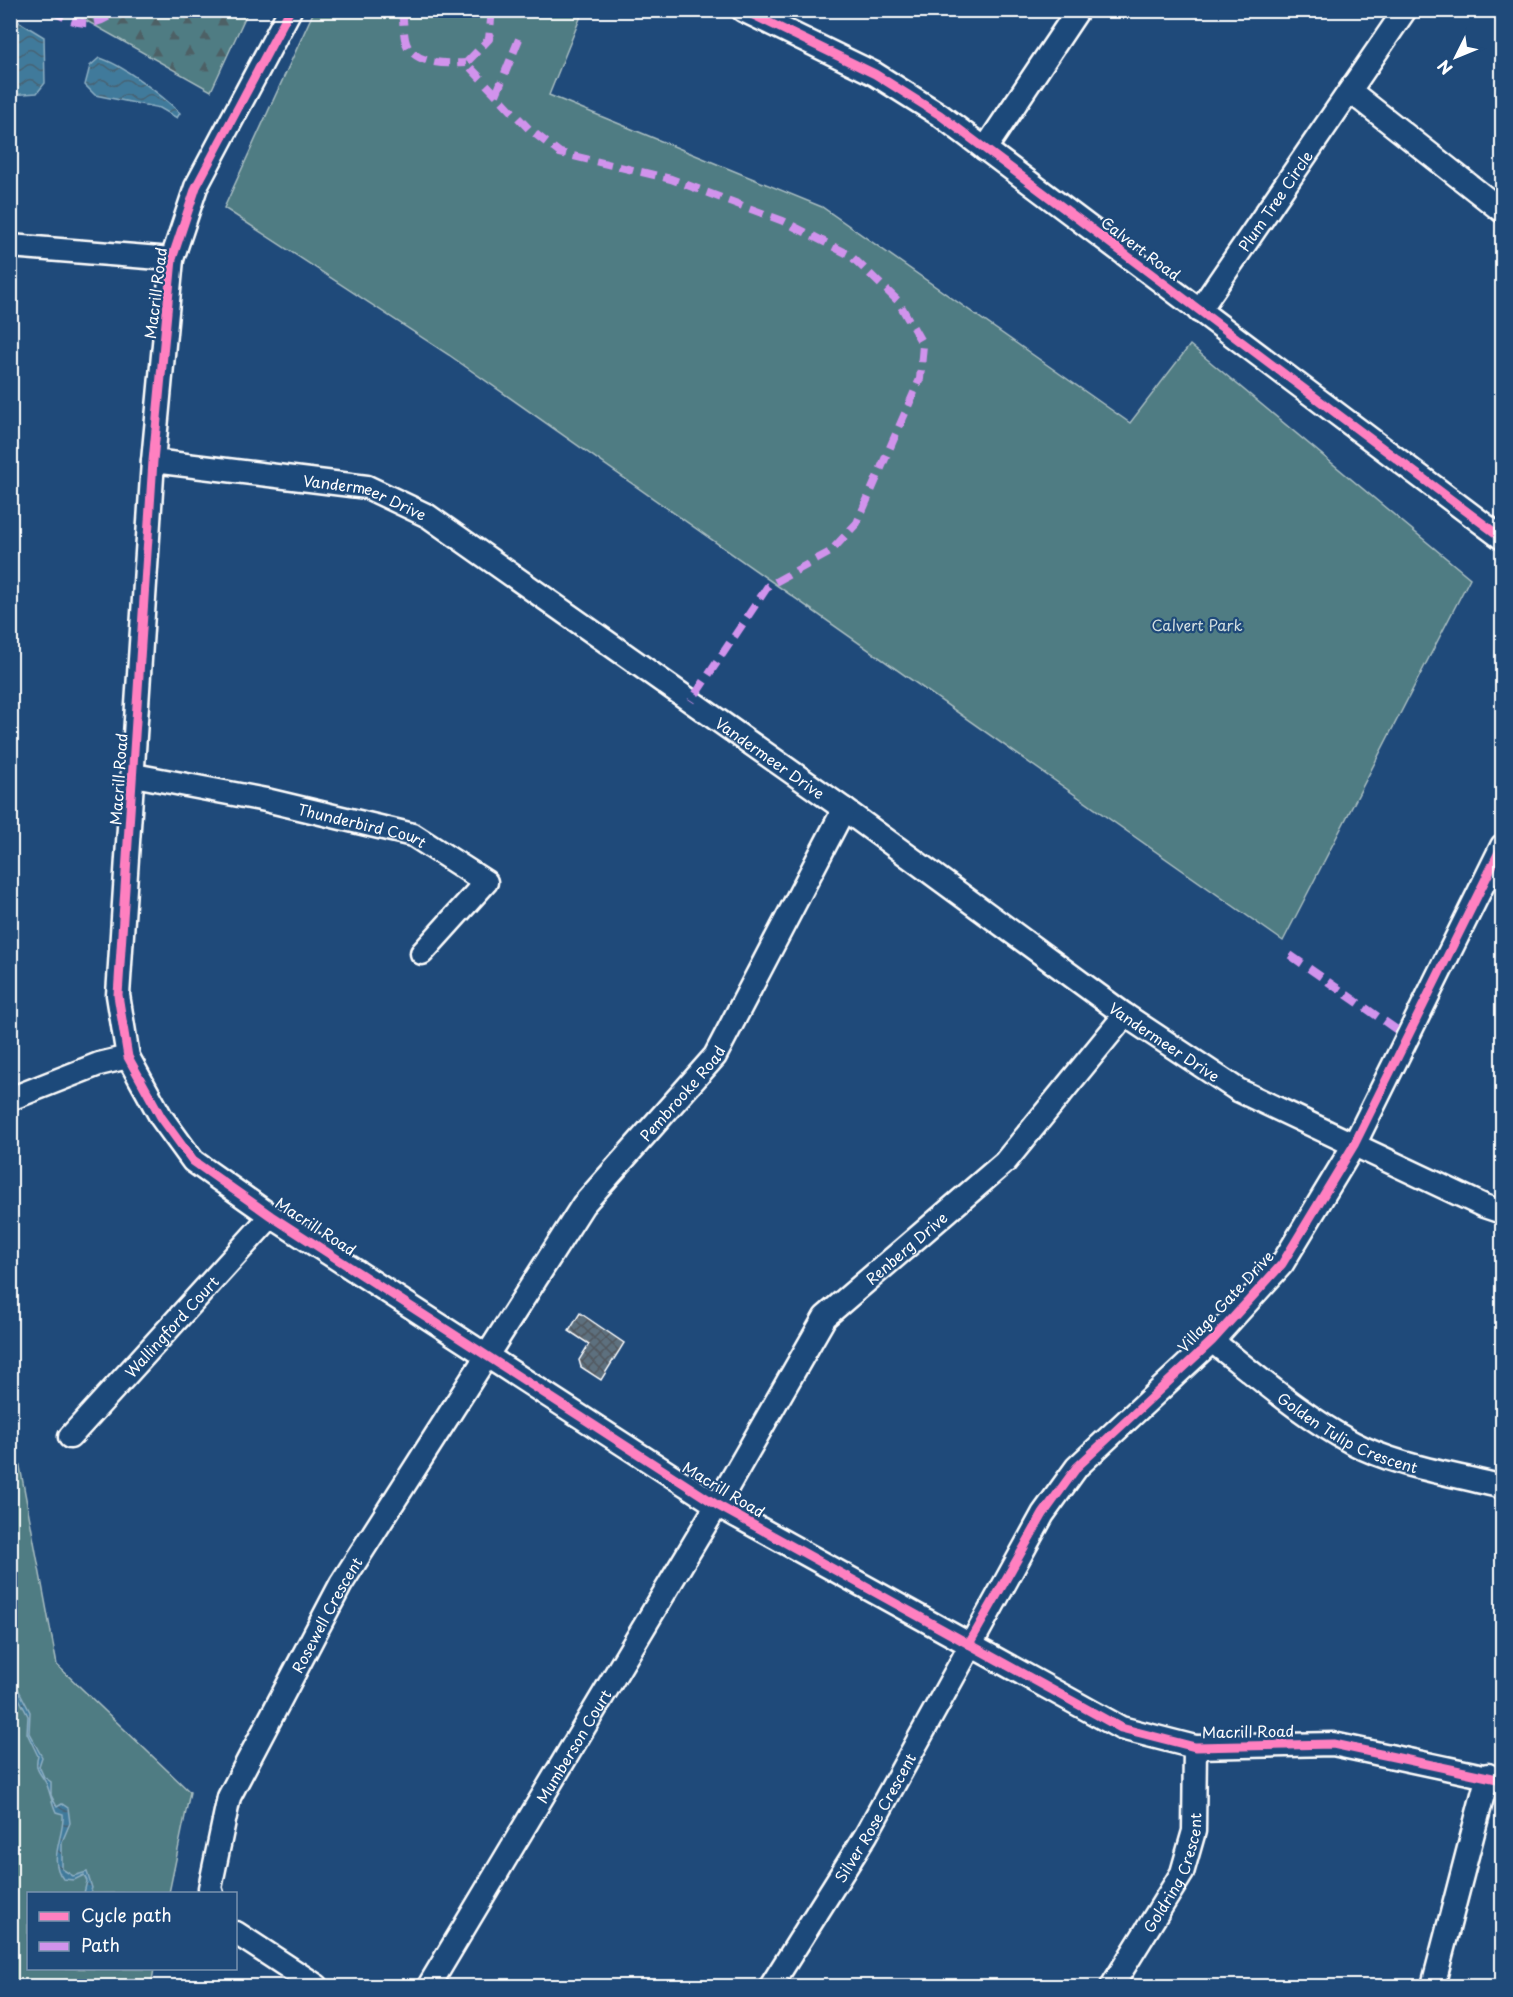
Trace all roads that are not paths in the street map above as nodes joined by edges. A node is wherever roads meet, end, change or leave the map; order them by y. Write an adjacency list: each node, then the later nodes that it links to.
1 (290, 10): 10 (street, Macrill Road)
2 (743, 10): 5 (street, Calvert Road)
3 (1078, 10): 7 (street)
4 (1405, 10): 6 (street, Plum Tree Circle)
5 (766, 15): 7 (street, Calvert Road)
6 (1350, 91): 8 (street); 11 (street, Plum Tree Circle)
7 (985, 149): 11 (street, Calvert Road)
8 (1503, 211)
9 (10, 246): 10 (street)
10 (172, 259): 12 (street, Macrill Road)
11 (1199, 312): 13 (street, Calvert Road)
12 (153, 461): 14 (street, Macrill Road); 15 (street, Vandermeer Drive)
13 (1503, 538)
14 (134, 775): 17 (street, Thunderbird Court); 19 (street, Macrill Road)
15 (844, 809): 18 (street, Vandermeer Drive); 25 (street, Pembrooke Road)
16 (1503, 846): 21 (street, Village Gate Drive)
17 (422, 953)
18 (1125, 1016): 21 (street, Vandermeer Drive); 28 (street, Renberg Drive)
19 (128, 1057): 20 (street); 23 (street, Macrill Road)
20 (10, 1098)
21 (1354, 1145): 22 (street); 24 (street, Village Gate Drive)
22 (1503, 1212)
23 (271, 1216): 25 (street, Macrill Road); 26 (street, Wallingford Court)
24 (1212, 1341): 27 (street, Golden Tulip Crescent); 29 (street, Village Gate Drive)
25 (486, 1354): 28 (street, Macrill Road); 32 (street, Rosewell Crescent)
26 (70, 1437)
27 (1503, 1487)
28 (717, 1505): 29 (street, Macrill Road); 35 (street, Mumberson Court)
29 (969, 1644): 30 (street, Macrill Road); 36 (street, Silver Rose Crescent)
30 (1195, 1747): 31 (street, Macrill Road); 37 (street, Goldring Crescent)
31 (1496, 1777): 38 (street)
32 (212, 1892)
33 (237, 1934): 34 (street)
34 (317, 1986)
35 (429, 1986)
36 (771, 1986)
37 (1112, 1986)
38 (1433, 1986)

